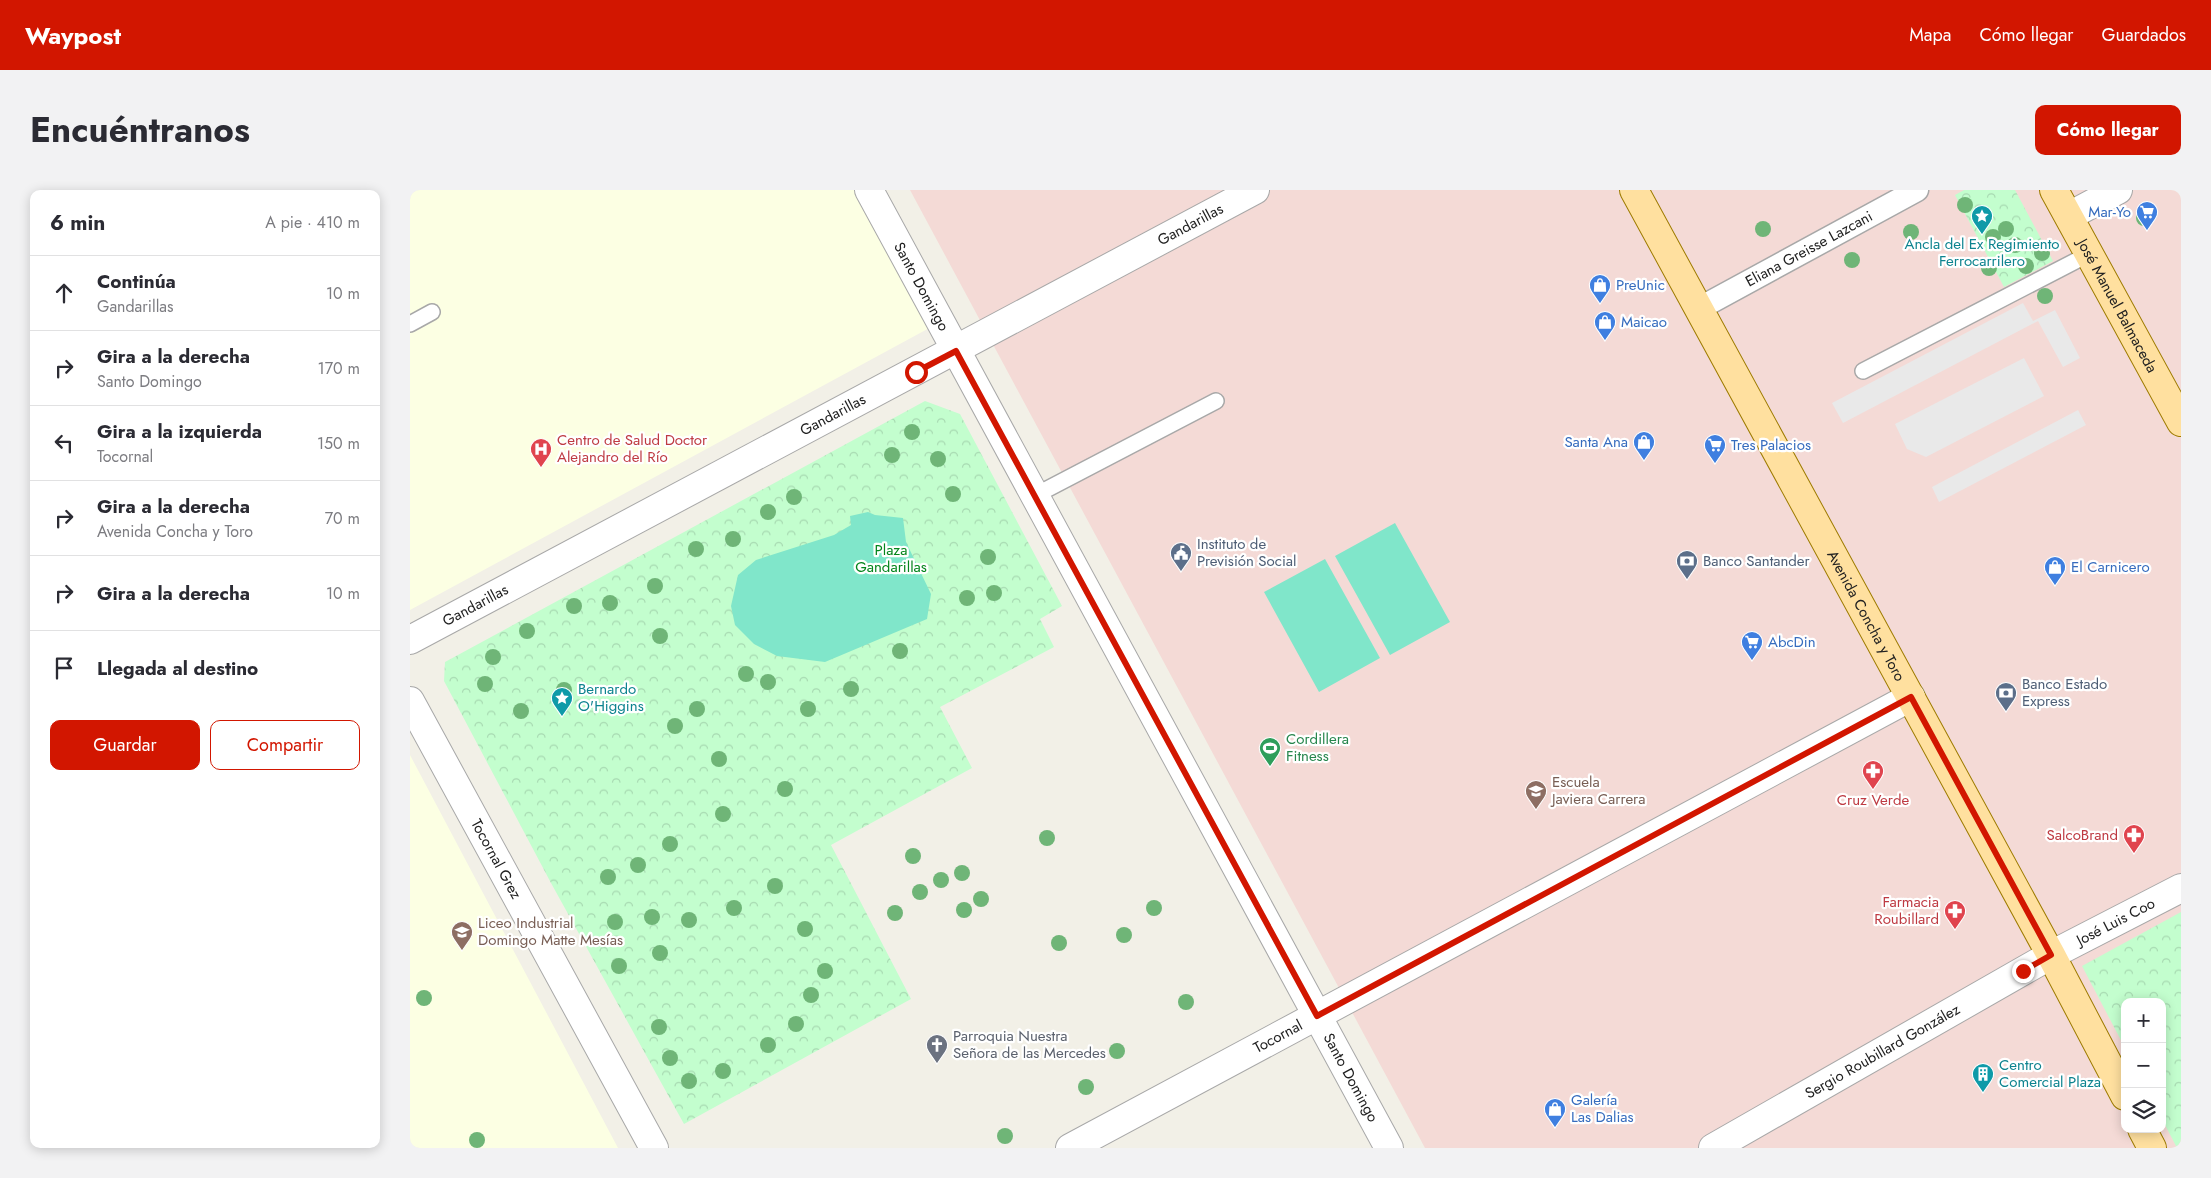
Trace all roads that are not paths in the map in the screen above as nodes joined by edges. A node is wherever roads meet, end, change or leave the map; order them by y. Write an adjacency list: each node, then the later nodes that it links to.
1 (869, 190): 12 (street, Santo Domingo)
2 (1255, 190): 12 (street, Gandarillas)
3 (1634, 190): 9 (main road, Avenida Concha y Toro)
4 (1917, 190): 9 (street, Eliana Greisse Lazcani)
5 (2054, 190): 7 (main road, José Manuel Balmaceda)
6 (2118, 190): 7 (street)
7 (2069, 216): 8 (main road, José Manuel Balmaceda)
8 (2089, 254): 13 (lane); 15 (main road, José Manuel Balmaceda)
9 (1700, 308): 18 (main road, Avenida Concha y Toro)
10 (432, 312): 11 (lane)
11 (410, 324)
12 (956, 351): 16 (street, Santo Domingo); 17 (street, Gandarillas)
13 (1863, 371)
14 (1216, 401): 16 (lane)
15 (2181, 422)
16 (1034, 496): 22 (street, Santo Domingo)
17 (410, 640)
18 (1911, 697): 21 (main road, Avenida Concha y Toro); 22 (street, Tocornal)
19 (410, 701): 25 (street, Tocornal Grez)
20 (2181, 888): 21 (street, José Luis Coo)
21 (2051, 955): 23 (main road, Avenida Concha y Toro); 28 (street, Sergio Roubillard González)
22 (1317, 1016): 26 (street, Tocornal); 27 (street, Santo Domingo)
23 (2121, 1088)
24 (2144, 1133): 29 (main road)
25 (654, 1148)
26 (1070, 1148)
27 (1389, 1148)
28 (1713, 1148)
29 (2152, 1148)

